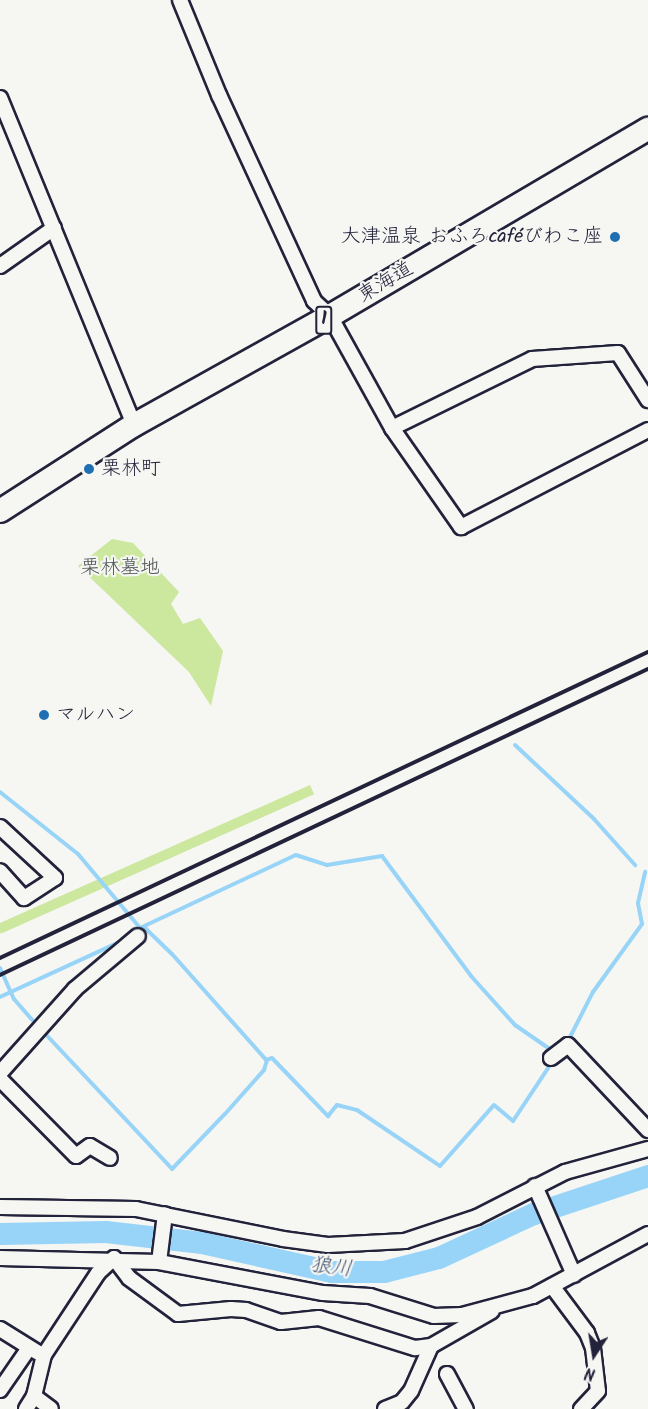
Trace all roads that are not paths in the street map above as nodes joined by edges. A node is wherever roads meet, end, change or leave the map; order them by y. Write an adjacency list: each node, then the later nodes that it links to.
1 (180, 0): 6 (street)
2 (0, 98): 4 (street)
3 (648, 129): 6 (highway, 東海道 / 1)
4 (54, 228): 5 (street); 8 (street)
5 (0, 266)
6 (330, 316): 8 (highway, 東海道 / 1); 9 (street)
7 (648, 400): 9 (street)
8 (134, 425): 11 (highway, 東海道 / 1)
9 (392, 428): 10 (street)
10 (648, 430)
11 (0, 511)
12 (0, 827): 13 (street)
13 (0, 872)
14 (138, 936): 16 (street)
15 (551, 1058): 18 (street)
16 (0, 1073)
17 (0, 1079): 20 (street)
18 (648, 1130)
19 (648, 1149): 21 (street)
20 (110, 1158)
21 (535, 1186): 23 (street); 28 (street)
22 (0, 1207): 23 (street)
23 (165, 1216): 27 (street)
24 (648, 1234): 28 (street)
25 (0, 1258): 26 (street)
26 (114, 1258): 27 (street); 32 (street); 34 (street)
27 (159, 1261): 30 (street)
28 (574, 1275): 29 (street)
29 (552, 1286): 30 (street); 42 (street)
30 (497, 1307): 32 (street)
31 (0, 1329): 33 (street)
32 (431, 1346): 40 (street)
33 (29, 1348): 34 (street); 36 (street)
34 (44, 1356): 37 (street)
35 (447, 1374): 41 (street)
36 (0, 1390)
37 (34, 1396): 38 (street); 39 (street)
38 (26, 1409)
39 (51, 1409)
40 (385, 1409)
41 (466, 1409)
42 (584, 1409)

